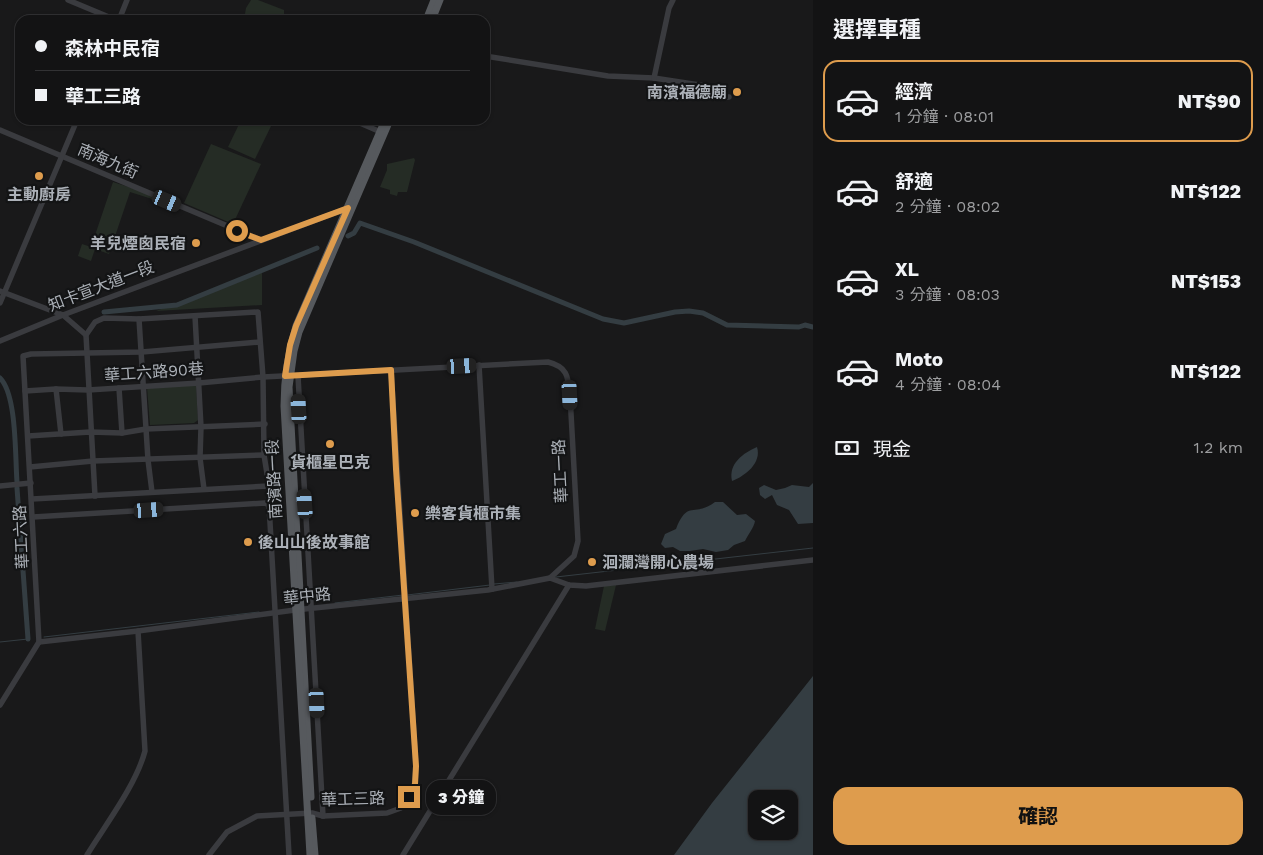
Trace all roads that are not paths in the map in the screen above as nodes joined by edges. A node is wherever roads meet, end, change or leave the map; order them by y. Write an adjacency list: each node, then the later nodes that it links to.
1 (68, 0): 6 (street)
2 (127, 0): 7 (street)
3 (434, 0): 8 (main road)
4 (440, 0): 9 (main road)
5 (673, 0): 11 (street)
6 (105, 15)
7 (120, 15)
8 (428, 15)
9 (434, 15)
10 (490, 57): 11 (street)
11 (654, 78): 12 (street)
12 (729, 97)
13 (75, 125): 19 (street)
14 (365, 125): 18 (street)
15 (384, 125): 18 (main road, 南濱路一段)
16 (387, 125): 18 (main road, 南濱路一段)
17 (0, 130): 19 (street, 南海九街)
18 (382, 132): 20 (main road, 南濱路一段)
19 (62, 157): 21 (street, 南海九街); 22 (street)
20 (351, 209): 21 (street, 知卡宣大道一段); 37 (main road, 南濱路一段)
21 (261, 240): 24 (street, 知卡宣大道一段)
22 (2, 292): 23 (street); 24 (street)
23 (0, 303)
24 (63, 315): 27 (street); 28 (street, 知卡宣大道一段)
25 (195, 316): 26 (street); 29 (street); 30 (street)
26 (139, 319): 27 (street); 31 (street)
27 (86, 335): 32 (street)
28 (0, 342)
29 (260, 342): 30 (street, 華工六路90巷); 38 (street)
30 (197, 348): 31 (street, 華工六路90巷); 39 (street)
31 (142, 352): 32 (street, 華工六路90巷); 40 (street)
32 (86, 353): 33 (street, 華工六路90巷); 43 (street)
33 (23, 356): 44 (street, 華工六路)
34 (548, 362): 35 (street, 華工六路90巷); 65 (street, 華工一路)
35 (479, 365): 36 (street, 華工六路90巷); 67 (street)
36 (391, 370): 37 (street, 華工六路90巷); 68 (street, 華工三路)
37 (291, 376): 38 (street, 華工六路90巷); 69 (street); 70 (main road, 南濱路一段)
38 (263, 377): 39 (street, 華工六路90巷); 45 (street)
39 (199, 383): 40 (street, 華工六路90巷); 46 (street)
40 (144, 386): 41 (street, 華工六路90巷); 47 (street)
41 (119, 388): 43 (street, 華工六路90巷); 49 (street)
42 (56, 389): 43 (street, 華工六路90巷); 44 (street, 華工六路90巷); 50 (street)
43 (88, 390): 48 (street)
44 (25, 391): 51 (street, 華工六路)
45 (264, 424): 46 (street); 52 (street)
46 (201, 427): 47 (street); 53 (street)
47 (146, 429): 49 (street); 54 (street)
48 (90, 432): 49 (street); 50 (street); 55 (street)
49 (122, 433)
50 (61, 434): 51 (street)
51 (28, 436): 56 (street, 華工六路)
52 (264, 455): 53 (street); 59 (street)
53 (200, 458): 54 (street); 59 (street)
54 (148, 460): 55 (street); 60 (street)
55 (93, 461): 56 (street); 61 (street)
56 (30, 467): 57 (street, 華工六路)
57 (31, 482): 58 (street); 62 (street, 華工六路)
58 (0, 486)
59 (204, 489): 60 (street)
60 (152, 492): 61 (street)
61 (95, 496): 62 (street)
62 (32, 499): 63 (street, 華工六路)
63 (33, 517): 71 (street); 73 (street, 華工六路)
64 (813, 560): 66 (street)
65 (550, 578): 66 (street); 67 (street, 華中路)
66 (572, 586): 83 (street)
67 (492, 590): 68 (street, 華中路)
68 (406, 600): 69 (street, 華中路); 77 (street, 華工三路)
69 (312, 609): 70 (street, 華中路); 77 (street)
70 (298, 610): 71 (street, 華中路); 75 (main road, 南濱路一段)
71 (274, 613): 72 (street, 華中路); 76 (street)
72 (138, 631): 73 (street, 華中路); 78 (street)
73 (40, 642): 74 (street)
74 (0, 705)
75 (310, 814): 76 (street, 華工三路); 77 (street, 華工三路); 81 (main road, 南濱路一段); 82 (main road, 南濱路一段)
76 (286, 815): 79 (street, 華工三路); 80 (street)
77 (323, 816)
78 (87, 855)
79 (209, 855)
80 (289, 855)
81 (310, 855)
82 (315, 855)
83 (403, 855)

